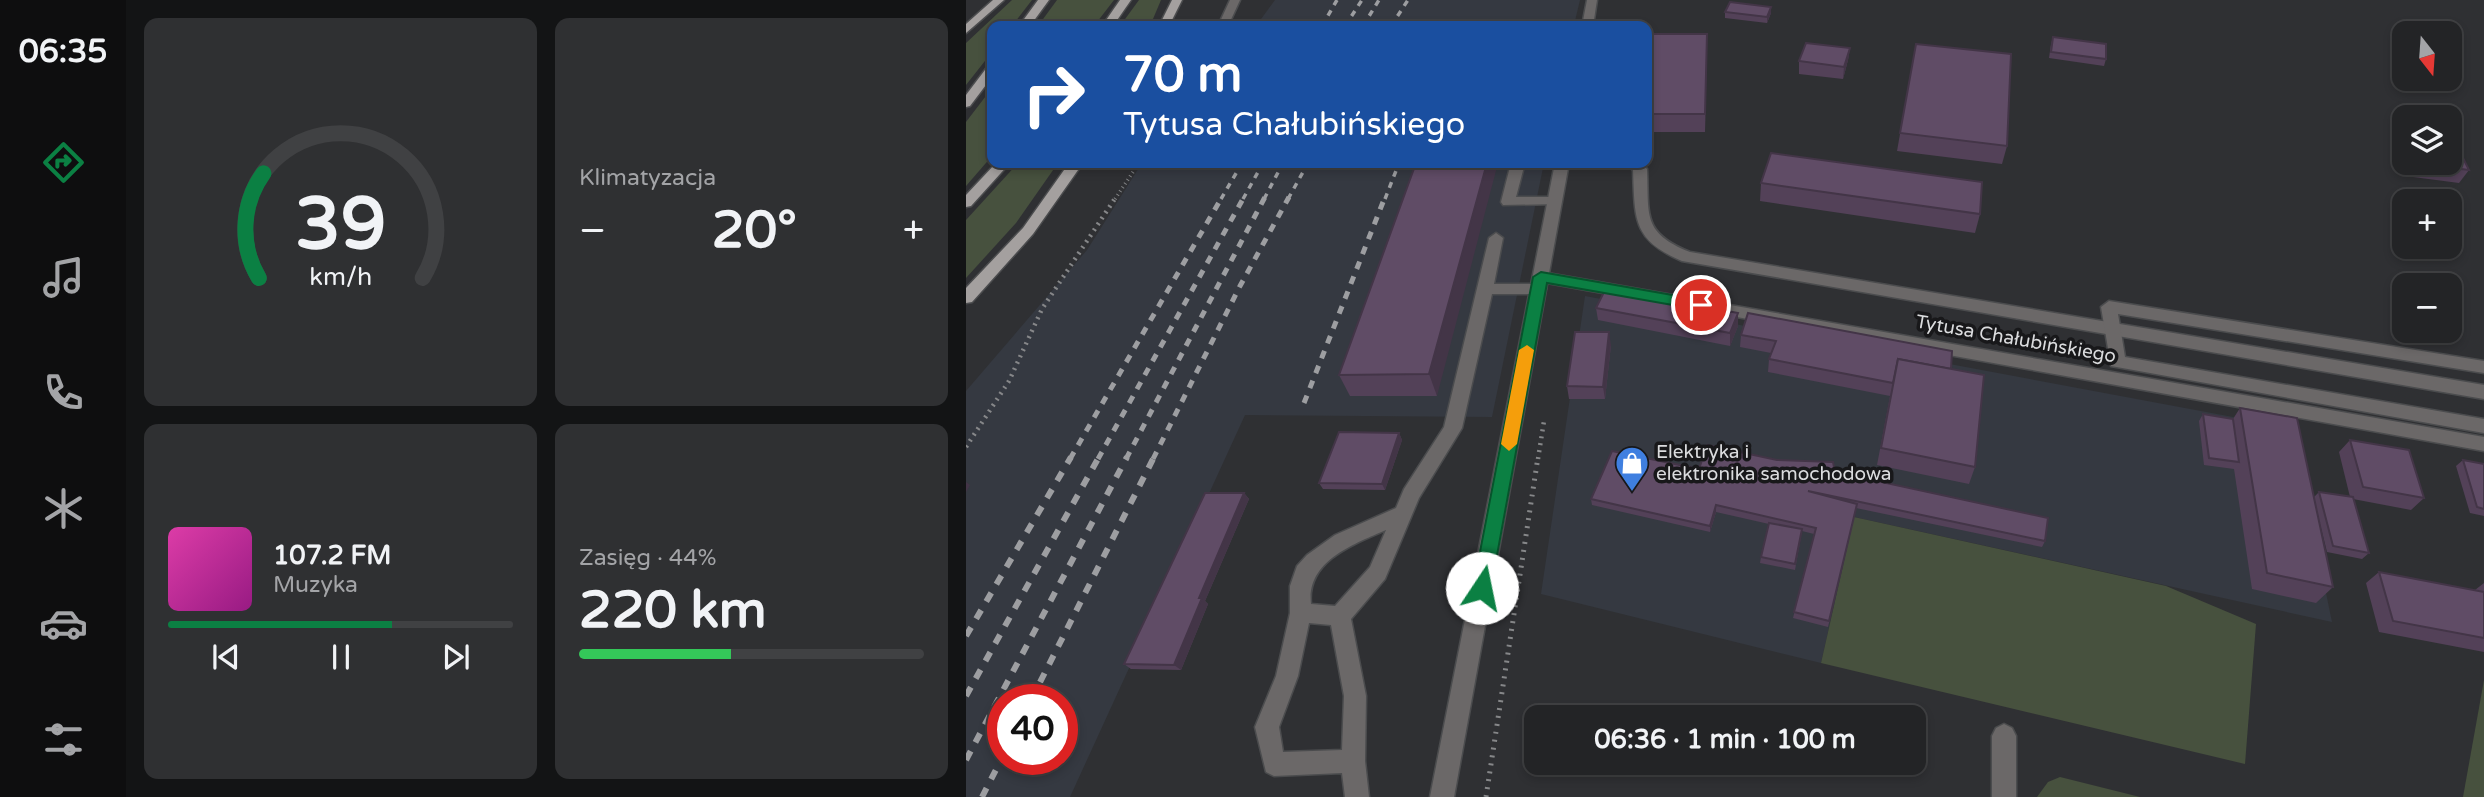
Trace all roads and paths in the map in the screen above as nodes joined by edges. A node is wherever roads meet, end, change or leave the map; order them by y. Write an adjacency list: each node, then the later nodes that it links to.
1 (999, 0): 12 (main road)
2 (1044, 0): 7 (main road)
3 (1126, 0): 8 (main road)
4 (1177, 0): 9 (main road)
5 (1235, 0): 10 (street)
6 (1592, 0): 11 (street)
7 (1028, 21)
8 (1111, 21)
9 (1166, 21)
10 (1225, 21)
11 (1589, 21)
12 (966, 30)
13 (987, 76): 14 (main road)
14 (966, 103)
15 (998, 168): 22 (main road)
16 (1072, 168): 26 (main road)
17 (1136, 168): 33 (path)
18 (1517, 168): 21 (street)
19 (1561, 168): 21 (street)
20 (1639, 168): 27 (street)
21 (1555, 201): 24 (street)
22 (966, 203)
23 (1496, 238): 25 (street)
24 (1539, 283): 25 (street, Tytusa Chałubińskiego); 32 (street, Tytusa Chałubińskiego); 40 (street)
25 (1485, 289): 34 (street)
26 (966, 298)
27 (2112, 330): 28 (street); 29 (street); 31 (street)
28 (2484, 367)
29 (2484, 392)
30 (1546, 410): 41 (path)
31 (2484, 426)
32 (2484, 444)
33 (966, 447)
34 (1403, 514): 35 (street); 36 (street)
35 (1301, 613): 36 (street); 38 (street)
36 (1340, 616): 38 (street)
37 (2004, 736): 42 (street)
38 (1353, 761): 39 (street)
39 (1357, 797)
40 (1441, 797)
41 (1486, 797)
42 (2004, 797)

